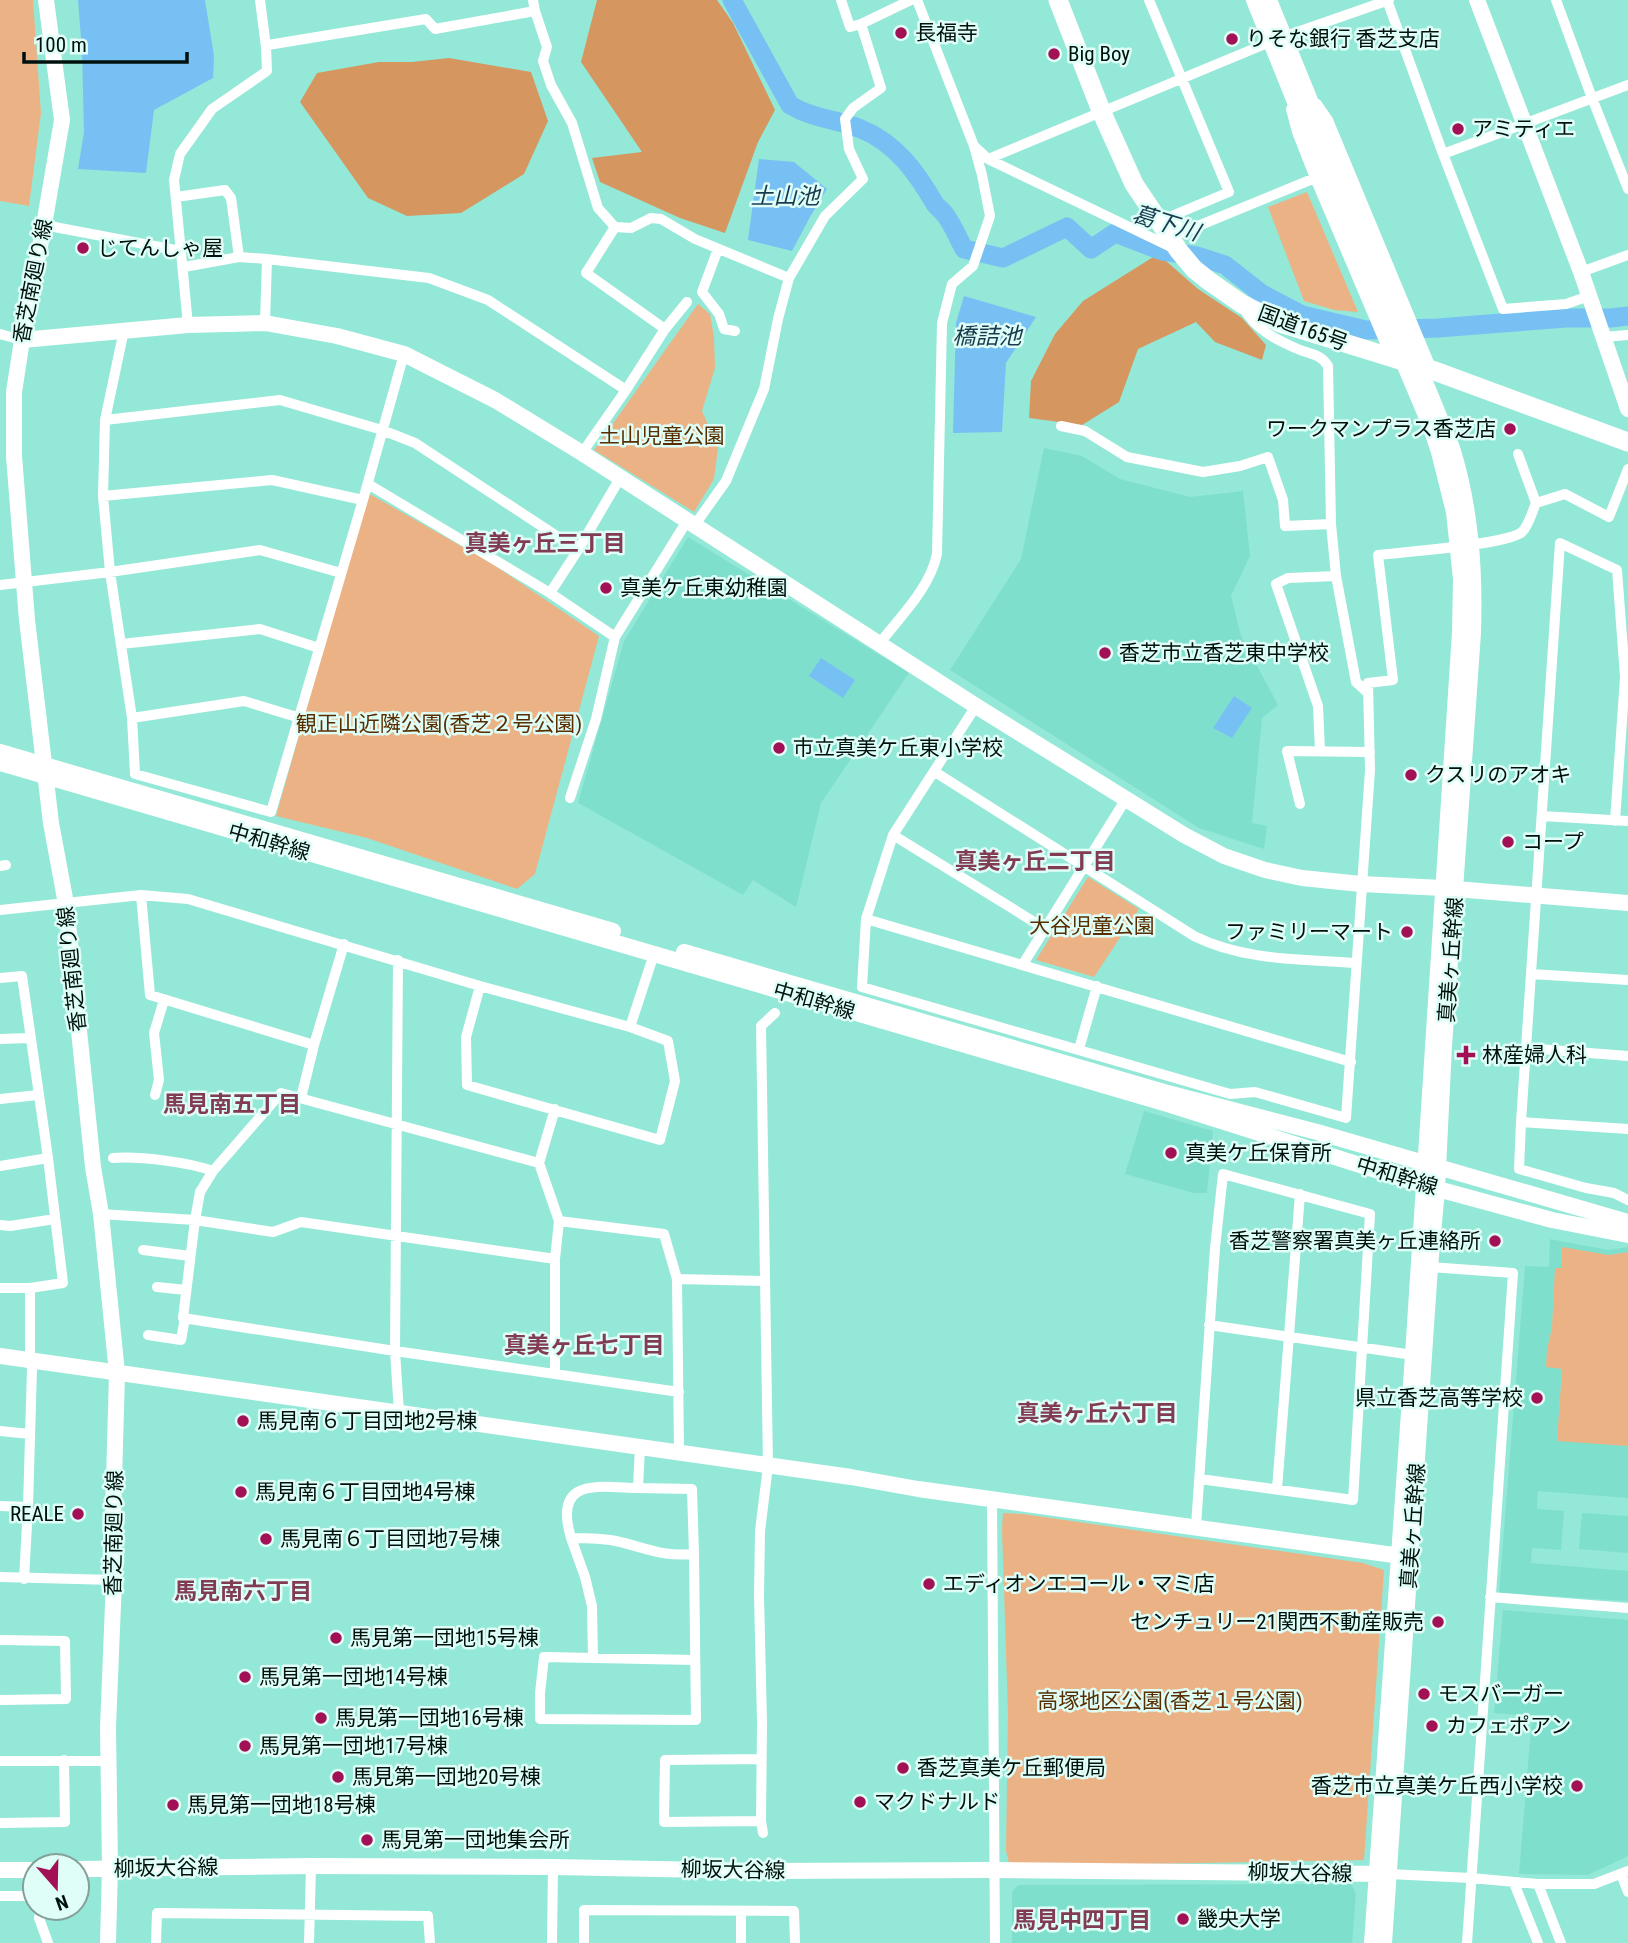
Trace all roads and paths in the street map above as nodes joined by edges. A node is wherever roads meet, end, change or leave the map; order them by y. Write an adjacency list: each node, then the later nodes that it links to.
1 (46, 0): 29 (street, 香芝南廻り線)
2 (260, 0): 16 (street)
3 (841, 0): 14 (street)
4 (911, 0): 14 (street)
5 (917, 0): 23 (street)
6 (1058, 0): 21 (highway, 国道165号)
7 (1149, 0): 18 (street)
8 (1254, 0): 15 (street)
9 (1269, 0): 15 (street)
10 (1388, 0): 15 (street); 24 (street)
11 (1477, 0): 22 (street)
12 (1556, 0): 20 (street)
13 (534, 5): 16 (street); 30 (street)
14 (861, 24): 39 (street)
15 (1277, 40): 17 (street, 真美ヶ丘幹線); 18 (street)
16 (266, 47): 28 (street)
17 (1290, 74): 26 (street, 真美ヶ丘幹線); 54 (street)
18 (1181, 79): 21 (street); 26 (street)
19 (1628, 85): 20 (street)
20 (1592, 98): 22 (street); 27 (street)
21 (1102, 113): 25 (street); 33 (highway, 国道165号)
22 (1524, 123): 24 (street); 38 (street)
23 (974, 146): 25 (street); 81 (street)
24 (1443, 154): 41 (street)
25 (988, 159): 33 (street)
26 (1328, 180): 52 (street); 54 (street, 真美ヶ丘幹線)
27 (1628, 189)
28 (176, 197): 32 (street); 35 (street)
29 (44, 225): 32 (street); 51 (street, 香芝南廻り線)
30 (615, 227): 31 (street); 45 (street)
31 (719, 249): 39 (street); 47 (street)
32 (181, 251): 37 (street)
33 (1179, 251): 42 (highway, 国道165号)
34 (1628, 255): 38 (street)
35 (239, 257): 36 (street); 37 (street)
36 (267, 258): 43 (street); 55 (street)
37 (184, 267): 44 (street)
38 (1581, 272): 41 (street)
39 (789, 278): 69 (street)
40 (687, 302): 45 (street)
41 (1591, 302): 48 (street)
42 (1242, 304): 52 (highway, 国道165号); 70 (street)
43 (265, 323): 44 (street); 53 (street)
44 (188, 325): 46 (street)
45 (665, 329): 55 (street)
46 (124, 330): 51 (street); 57 (street)
47 (735, 331)
48 (1601, 332): 50 (street); 56 (street)
49 (0, 334): 51 (street)
50 (1628, 335)
51 (22, 340): 76 (street, 香芝南廻り線)
52 (1389, 353): 54 (highway, 国道165号)
53 (404, 354): 59 (street); 61 (street)
54 (1425, 383): 60 (highway, 国道165号); 71 (street, 真美ヶ丘幹線)
55 (626, 390): 61 (street)
56 (1628, 410)
57 (105, 420): 59 (street); 66 (street)
58 (1061, 426): 70 (street)
59 (382, 430): 65 (street); 72 (street)
60 (1628, 442)
61 (582, 453): 64 (street)
62 (1518, 454): 68 (street)
63 (1628, 469): 68 (street)
64 (620, 478): 69 (street); 72 (street)
65 (368, 484): 67 (street); 78 (street)
66 (103, 496): 67 (street); 73 (street)
67 (363, 500): 74 (street)
68 (1536, 503): 71 (street)
69 (691, 524): 79 (street); 81 (street)
70 (1331, 524): 75 (street)
71 (1465, 545): 84 (street); 103 (street, 真美ヶ丘幹線)
72 (578, 550): 78 (street)
73 (110, 572): 74 (street); 76 (street); 80 (street)
74 (341, 573): 82 (street)
75 (1336, 576): 84 (street); 88 (street)
76 (24, 582): 77 (street); 92 (street, 香芝南廻り線)
77 (0, 585)
78 (550, 593): 79 (street)
79 (615, 637): 94 (street)
80 (121, 644): 82 (street); 86 (street)
81 (879, 644): 85 (street)
82 (320, 648): 87 (street)
83 (1627, 677): 97 (street); 98 (street)
84 (1368, 693): 90 (street)
85 (976, 706): 93 (street); 95 (street)
86 (132, 718): 87 (street); 87 (street)
87 (300, 718)
88 (1320, 751): 90 (street); 96 (street)
89 (0, 752): 92 (street, 中和幹線)
90 (1370, 752): 102 (street)
91 (0, 763): 92 (street, 中和幹線)
92 (46, 772): 107 (street, 香芝南廻り線); 112 (street, 中和幹線); 143 (street, 中和幹線)
93 (935, 772): 100 (street); 101 (street)
94 (570, 798)
95 (1126, 799): 101 (street); 102 (street)
96 (1300, 804)
97 (1542, 816): 98 (street); 105 (street)
98 (1615, 821): 99 (street)
99 (1628, 821)
100 (893, 835): 109 (street); 110 (street)
101 (1085, 866): 110 (street); 114 (street)
102 (1361, 884): 103 (street); 114 (street)
103 (1449, 888): 105 (street); 143 (street, 真美ヶ丘幹線)
104 (141, 895): 107 (street); 111 (street); 121 (street)
105 (1536, 895): 106 (street); 116 (street)
106 (1628, 903)
107 (65, 904): 108 (street); 148 (street, 香芝南廻り線)
108 (0, 910)
109 (866, 919): 115 (street); 128 (street)
110 (1044, 928): 115 (street)
111 (344, 944): 113 (street); 126 (street)
112 (654, 954): 123 (street); 145 (street, 中和幹線)
113 (398, 960): 119 (street); 137 (street)
114 (1356, 963): 130 (street)
115 (1023, 964): 120 (street)
116 (1531, 974): 118 (street); 127 (street)
117 (0, 978): 124 (street)
118 (1628, 980)
119 (480, 986): 123 (street); 135 (street)
120 (1097, 986): 128 (street); 130 (street)
121 (164, 1000): 126 (street); 132 (street)
122 (775, 1013): 161 (street)
123 (630, 1027): 135 (street)
124 (29, 1038): 125 (street); 131 (street)
125 (0, 1039)
126 (314, 1045): 133 (street)
127 (1526, 1048): 129 (street); 136 (street)
128 (1079, 1049): 130 (street)
129 (1628, 1056)
130 (1351, 1062)
131 (38, 1095): 134 (street); 139 (street)
132 (155, 1095)
133 (301, 1098): 137 (street); 144 (street)
134 (0, 1099)
135 (555, 1109): 141 (street)
136 (1521, 1122): 138 (street); 147 (street)
137 (398, 1124): 141 (street); 154 (street)
138 (1628, 1129)
139 (48, 1158): 142 (street); 149 (street)
140 (113, 1158): 144 (street)
141 (539, 1163): 151 (street)
142 (0, 1166)
143 (1431, 1166): 145 (street, 真美ヶ丘幹線); 152 (street, 中和幹線)
144 (213, 1171): 150 (street)
145 (1430, 1187): 155 (street, 中和幹線); 159 (street, 真美ヶ丘幹線); 172 (street, 真美ヶ丘幹線)
146 (1300, 1194): 167 (street); 169 (street); 170 (street)
147 (1628, 1200)
148 (101, 1214): 150 (street); 175 (street, 香芝南廻り線)
149 (55, 1219): 153 (street); 163 (street)
150 (195, 1220): 154 (street); 157 (street)
151 (559, 1221): 158 (street); 160 (street)
152 (1628, 1222)
153 (0, 1225)
154 (397, 1235): 158 (street); 171 (street)
155 (1628, 1235)
156 (142, 1250): 157 (street)
157 (190, 1256): 165 (street)
158 (555, 1259): 176 (street)
159 (1430, 1267): 193 (street, 真美ヶ丘幹線); 197 (street)
160 (677, 1279): 161 (street); 177 (street)
161 (765, 1281): 183 (street)
162 (158, 1287): 165 (street)
163 (30, 1288): 164 (street); 174 (street)
164 (0, 1289)
165 (186, 1290): 166 (street)
166 (185, 1318): 168 (street); 171 (street)
167 (1209, 1325): 169 (street); 184 (street)
168 (148, 1335)
169 (1289, 1336): 170 (street); 186 (street)
170 (1362, 1346): 172 (street); 186 (street)
171 (395, 1351): 176 (street); 178 (street)
172 (1413, 1355): 193 (street, 真美ヶ丘幹線)
173 (0, 1356): 174 (street)
174 (30, 1360): 175 (street); 180 (street)
175 (117, 1373): 178 (street); 196 (street, 香芝南廻り線)
176 (555, 1373): 177 (street)
177 (679, 1392): 182 (street)
178 (399, 1413): 181 (street)
179 (0, 1431): 180 (street)
180 (30, 1434): 189 (street)
181 (640, 1447): 182 (street); 185 (street)
182 (679, 1452): 183 (street)
183 (768, 1466): 187 (street); 203 (street)
184 (1200, 1479): 186 (street); 190 (street)
185 (638, 1488): 191 (street); 192 (street)
186 (1277, 1489)
187 (992, 1499): 190 (street); 216 (street)
188 (0, 1506): 189 (street)
189 (28, 1507): 195 (street)
190 (1196, 1526): 193 (street)
191 (571, 1538): 192 (street); 200 (street)
192 (694, 1554): 201 (street)
193 (1405, 1556): 218 (street, 真美ヶ丘幹線)
194 (0, 1577): 195 (street)
195 (24, 1578): 196 (street)
196 (114, 1580): 206 (street, 香芝南廻り線)
197 (1490, 1597): 198 (street); 219 (street)
198 (1628, 1608)
199 (0, 1640): 202 (street)
200 (593, 1658): 201 (street); 201 (street)
201 (695, 1660)
202 (0, 1700)
203 (761, 1759): 207 (street); 207 (street)
204 (64, 1760): 205 (street); 206 (street); 208 (street)
205 (0, 1761)
206 (109, 1761): 212 (street, 香芝南廻り線)
207 (761, 1821): 209 (street)
208 (0, 1823)
209 (763, 1833)
210 (312, 1866): 211 (street, 柳坂大谷線); 212 (street, 柳坂大谷線); 226 (street)
211 (553, 1867): 216 (street, 柳坂大谷線); 233 (street)
212 (110, 1868): 213 (street, 柳坂大谷線); 229 (street, 香芝南廻り線)
213 (91, 1869)
214 (0, 1870): 215 (street)
215 (21, 1870)
216 (994, 1870): 218 (street, 柳坂大谷線); 237 (street)
217 (1624, 1872): 221 (street); 222 (street)
218 (1382, 1874): 219 (street); 238 (street); 239 (street)
219 (1471, 1878): 220 (street); 240 (street)
220 (1514, 1883): 221 (street); 241 (street)
221 (1538, 1884): 242 (street)
222 (1628, 1892)
223 (0, 1896): 224 (street)
224 (21, 1896)
225 (741, 1911): 234 (street); 235 (street); 236 (street)
226 (310, 1913): 230 (street); 231 (street); 232 (street)
227 (40, 1922): 228 (street)
228 (48, 1943)
229 (108, 1943)
230 (156, 1943)
231 (309, 1943)
232 (430, 1943)
233 (552, 1943)
234 (584, 1943)
235 (741, 1943)
236 (795, 1943)
237 (995, 1943)
238 (1371, 1943)
239 (1384, 1943)
240 (1468, 1943)
241 (1538, 1943)
242 (1561, 1943)

